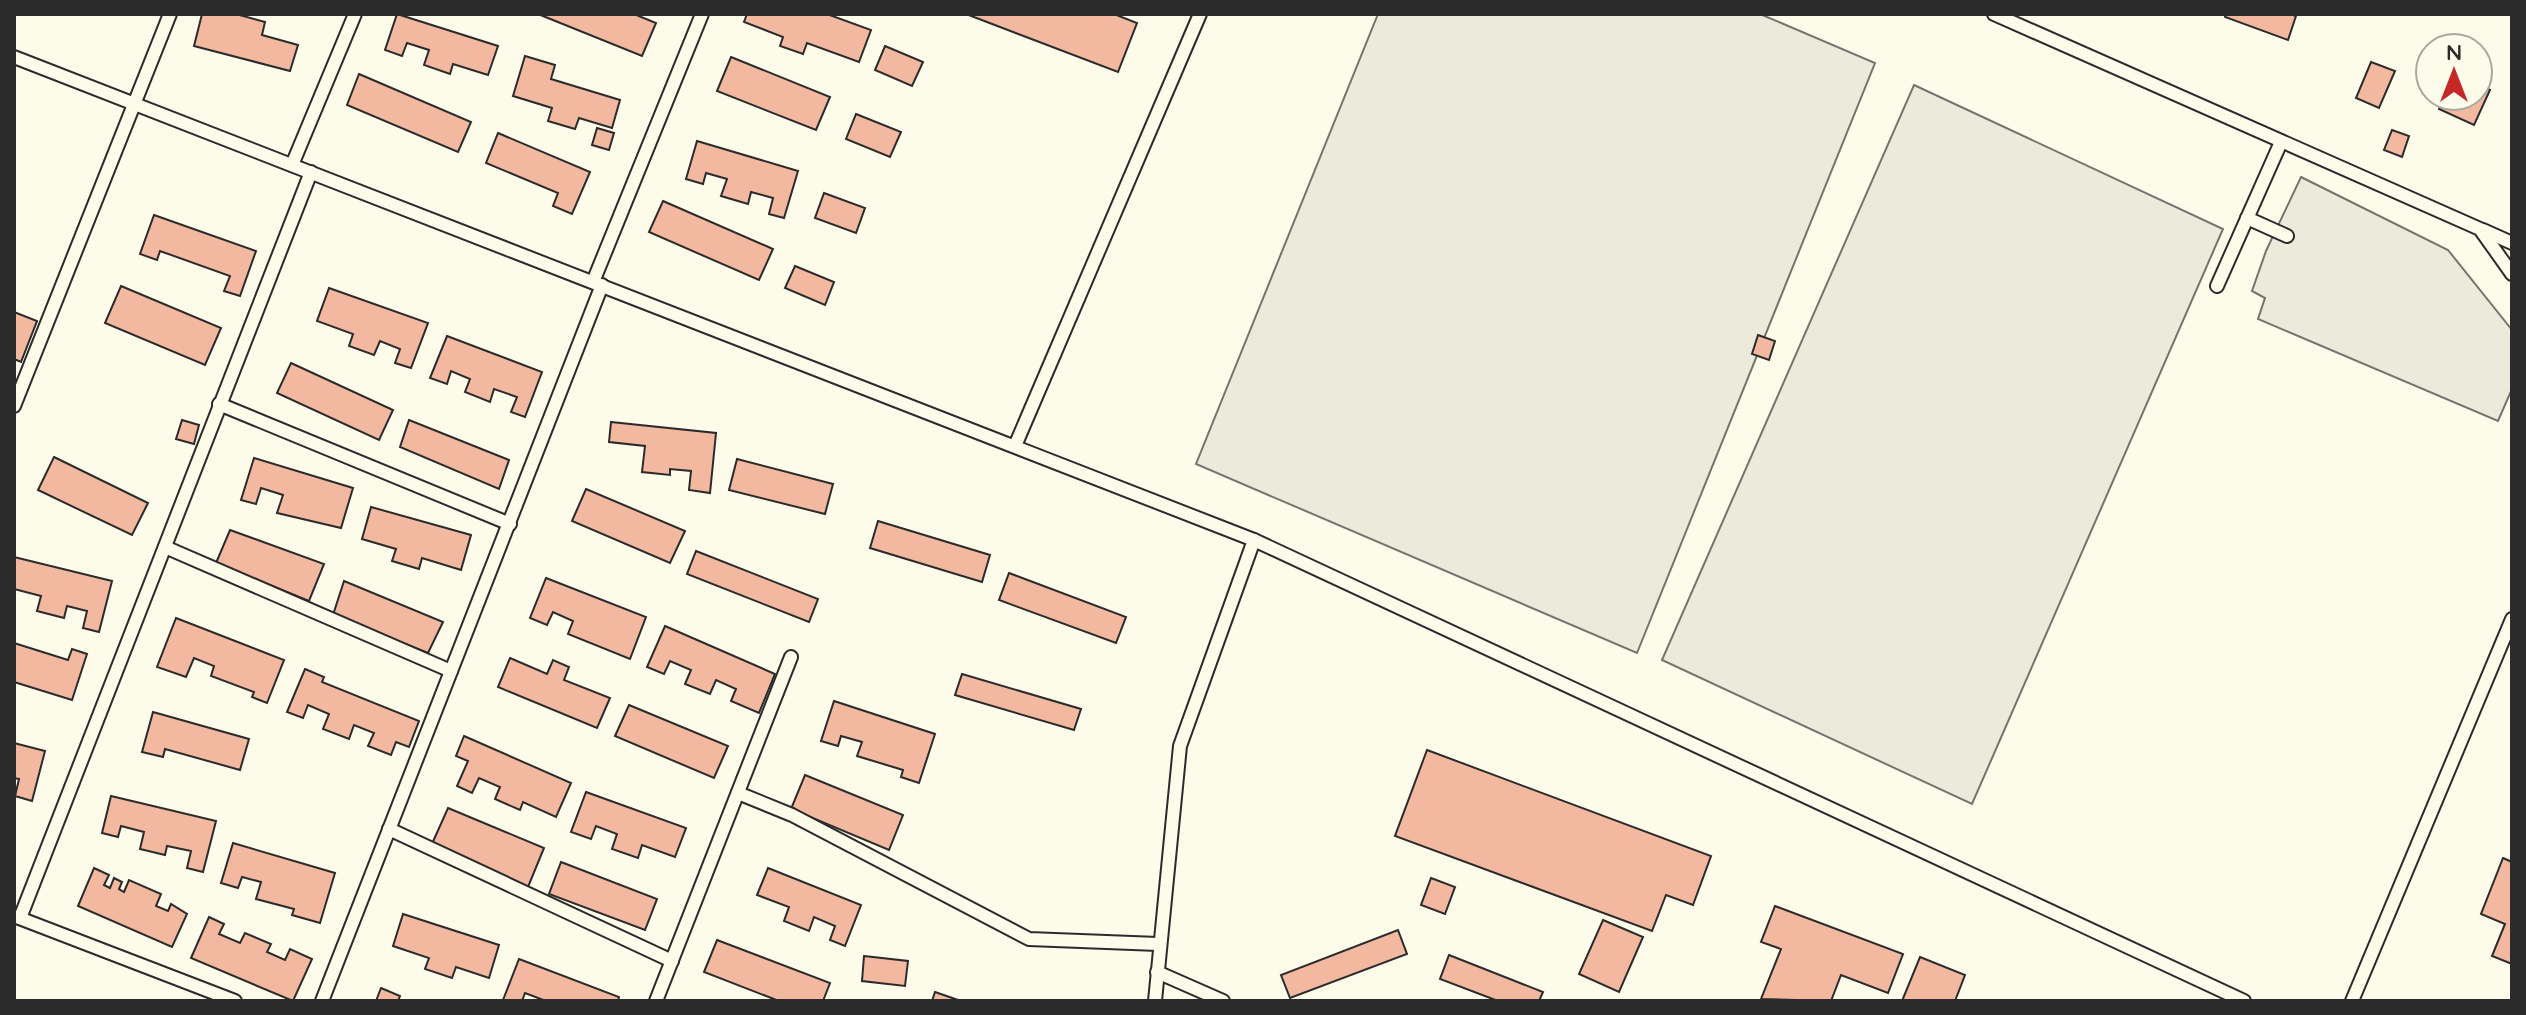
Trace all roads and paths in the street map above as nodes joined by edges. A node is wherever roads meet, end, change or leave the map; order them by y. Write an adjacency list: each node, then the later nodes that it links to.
1 (170, 14): 7 (lane)
2 (355, 14): 9 (lane)
3 (702, 14): 16 (lane)
4 (1200, 14): 20 (lane)
5 (1994, 14): 8 (lane)
6 (14, 57): 7 (lane)
7 (134, 104): 9 (lane); 19 (lane)
8 (2281, 142): 11 (lane); 12 (lane)
9 (292, 165): 10 (lane)
10 (311, 172): 16 (lane); 18 (lane)
11 (2247, 218): 13 (lane); 17 (lane)
12 (2480, 229): 14 (lane); 15 (lane)
13 (2287, 236)
14 (2512, 243)
15 (2512, 274)
16 (597, 284): 20 (lane); 21 (lane)
17 (2217, 286)
18 (219, 404): 21 (lane); 23 (lane)
19 (14, 406)
20 (1015, 446): 22 (lane)
21 (510, 524): 28 (lane)
22 (1254, 540): 32 (lane); 35 (lane)
23 (165, 547): 28 (lane); 31 (lane)
24 (2512, 619): 25 (lane)
25 (2498, 653): 27 (lane); 42 (lane)
26 (791, 657): 29 (lane)
27 (2512, 658)
28 (451, 671): 30 (lane)
29 (738, 793): 32 (lane); 33 (lane)
30 (389, 829): 33 (lane); 37 (lane)
31 (17, 917): 36 (lane)
32 (1158, 944): 34 (lane)
33 (672, 961): 38 (lane)
34 (1157, 972): 39 (lane); 40 (lane)
35 (2219, 996): 41 (lane)
36 (235, 1001)
37 (322, 1001)
38 (656, 1001)
39 (1155, 1001)
40 (1223, 1001)
41 (2244, 1001)
42 (2352, 1001)

